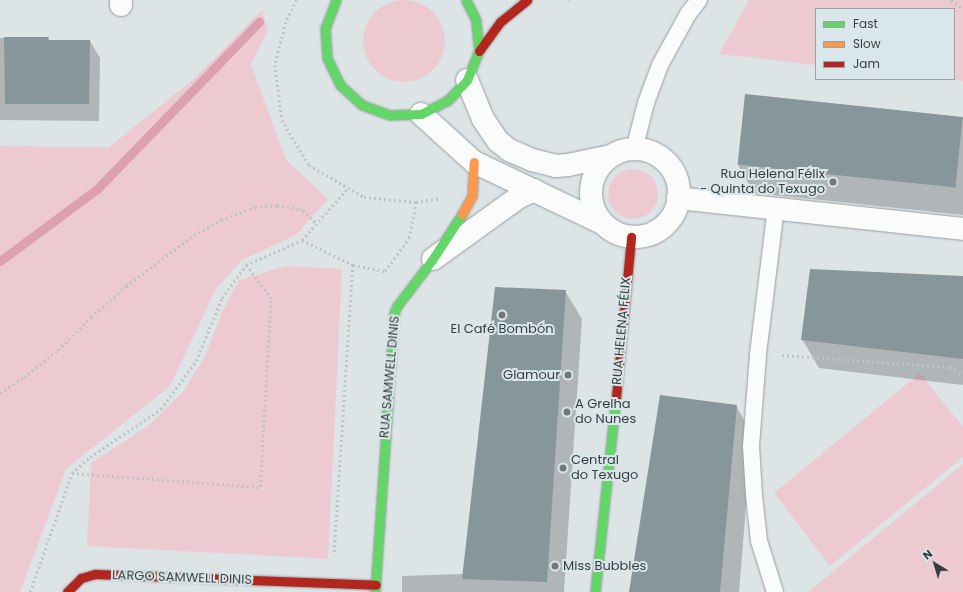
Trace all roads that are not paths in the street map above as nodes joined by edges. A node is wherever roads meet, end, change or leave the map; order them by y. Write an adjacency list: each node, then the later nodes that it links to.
1 (335, 0): 7 (street)
2 (466, 0): 5 (street)
3 (527, 0): 5 (street)
4 (698, 0): 8 (lane)
5 (479, 50): 6 (street)
6 (467, 80): 7 (street); 9 (street)
7 (420, 114): 10 (street)
8 (634, 150): 9 (street); 12 (street)
9 (611, 156): 14 (street)
10 (474, 162): 11 (street); 17 (street, RUA SAMWELL DINIS)
11 (535, 190): 14 (street); 17 (street)
12 (678, 198): 13 (street); 16 (street)
13 (776, 208): 15 (street); 21 (lane)
14 (602, 223): 16 (street)
15 (963, 229)
16 (631, 237): 20 (street, RUA HELENA FÉLIX)
17 (432, 260): 18 (street, RUA SAMWELL DINIS)
18 (376, 589): 19 (street, LARGO SAMWELL DINIS)
19 (67, 592)
20 (595, 592)
21 (775, 592)

